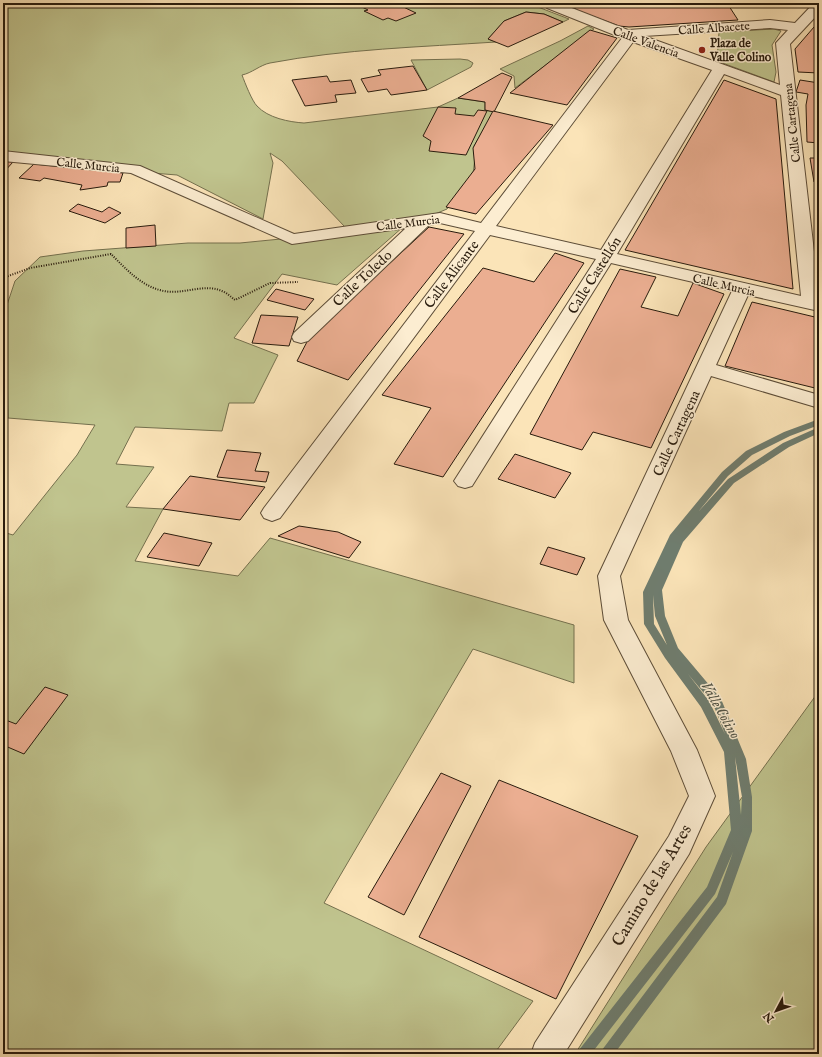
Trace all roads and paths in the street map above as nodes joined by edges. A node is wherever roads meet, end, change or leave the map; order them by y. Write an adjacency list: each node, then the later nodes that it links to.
1 (552, 3): 4 (street, Calle Valencia)
2 (819, 5): 3 (street, Calle Cartagena)
3 (799, 26): 4 (street, Calle Albacete); 6 (street, Calle Cartagena)
4 (630, 36): 5 (street, Calle Valencia); 9 (street, Calle Alicante)
5 (720, 69): 6 (street, Calle Valencia); 10 (street, Calle Castellón)
6 (789, 93): 14 (street, Calle Cartagena)
7 (3, 156): 8 (street, Calle Murcia)
8 (424, 220): 9 (street, Calle Murcia); 15 (street, Calle Toledo)
9 (486, 228): 10 (street, Calle Murcia); 19 (street, Calle Alicante)
10 (606, 257): 13 (street, Calle Murcia); 18 (street, Calle Castellón)
11 (3, 278): 12 (path)
12 (298, 282)
13 (742, 289): 14 (street, Calle Murcia); 16 (street, Calle Cartagena)
14 (815, 305)
15 (301, 336)
16 (706, 368): 17 (street); 20 (street, Calle Cartagena)
17 (819, 402)
18 (465, 481)
19 (272, 512)
20 (609, 576): 21 (street, Camino de las Artes)
21 (546, 1054)

